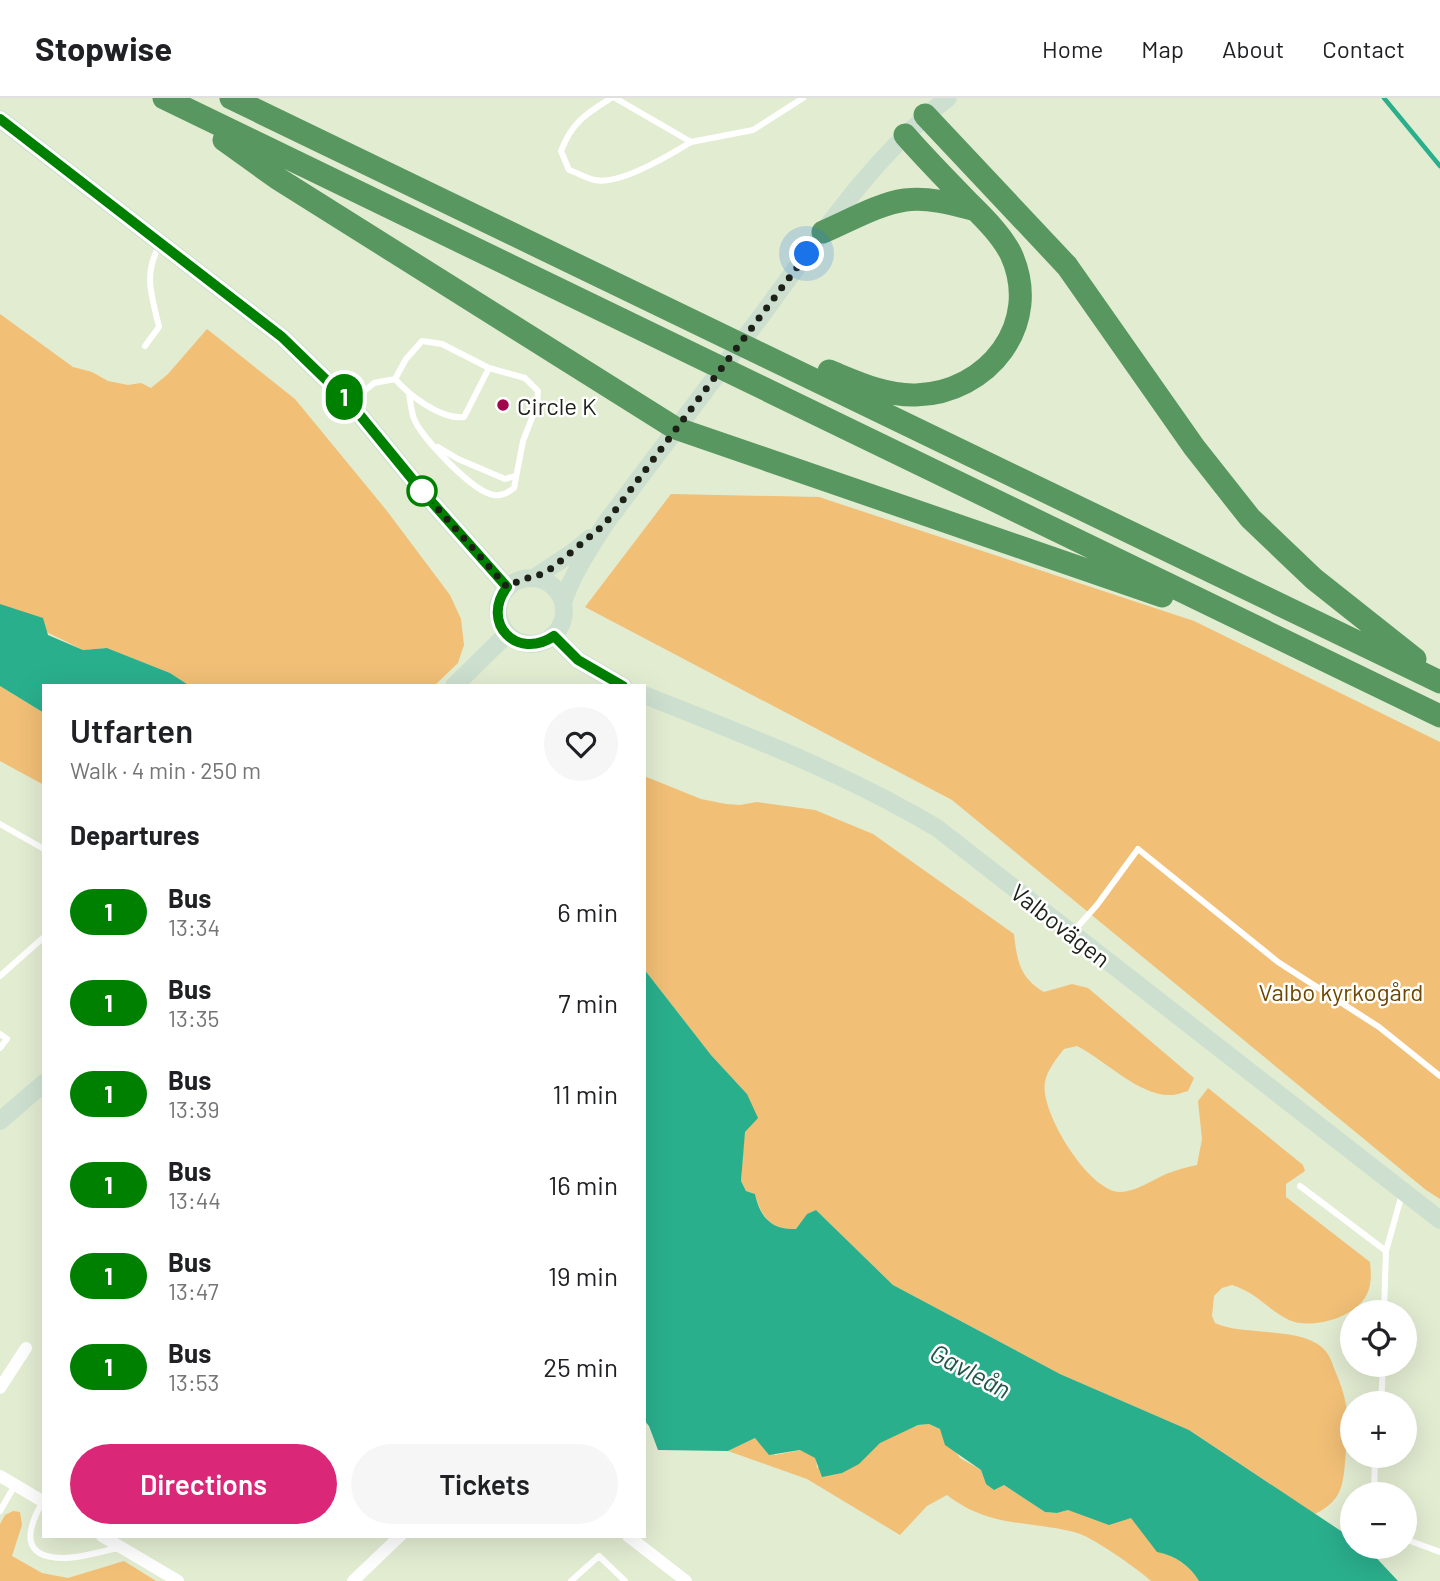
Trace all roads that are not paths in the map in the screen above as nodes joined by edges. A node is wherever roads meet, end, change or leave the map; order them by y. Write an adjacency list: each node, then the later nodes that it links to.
1 (231, 98): 13 (highway)
2 (613, 98): 9 (lane); 9 (lane)
3 (803, 98): 9 (lane)
4 (948, 98): 6 (main road)
5 (165, 99): 19 (highway); 26 (highway)
6 (926, 115): 8 (main road); 29 (highway)
7 (0, 119): 12 (main road)
8 (905, 135): 10 (highway); 11 (main road)
9 (691, 142)
10 (976, 210): 11 (highway); 13 (highway)
11 (823, 232): 19 (main road)
12 (160, 244): 14 (lane); 18 (main road)
13 (695, 321): 29 (highway)
14 (145, 346)
15 (489, 368): 16 (lane); 17 (lane); 21 (lane)
16 (395, 379): 17 (lane); 18 (lane)
17 (409, 394): 20 (lane)
18 (350, 403): 24 (main road)
19 (675, 428): 22 (main road); 26 (highway)
20 (427, 440): 21 (lane); 21 (lane)
21 (515, 476)
22 (605, 524): 23 (main road); 25 (main road)
23 (534, 578): 24 (main road); 25 (main road)
24 (507, 587): 27 (main road)
25 (563, 603): 28 (main road)
26 (1263, 631): 33 (highway)
27 (506, 635): 28 (main road); 30 (main road)
28 (554, 636): 31 (main road)
29 (1440, 680)
30 (456, 684)
31 (620, 684)
32 (646, 696): 36 (main road, Valbovägen)
33 (1440, 716)
34 (0, 824): 35 (lane)
35 (42, 848)
36 (1072, 933): 41 (lane); 45 (main road, Valbovägen)
37 (42, 939): 38 (lane)
38 (0, 976)
39 (0, 1034): 40 (lane)
40 (0, 1048)
41 (1440, 1076)
42 (41, 1089): 43 (main road)
43 (0, 1121)
44 (1300, 1186): 47 (lane)
45 (1402, 1192): 46 (main road, Valbovägen); 47 (lane)
46 (1440, 1220)
47 (1385, 1251): 48 (lane)
48 (1384, 1300)
49 (26, 1348): 50 (street)
50 (0, 1388)
51 (0, 1476): 52 (street)
52 (15, 1485): 53 (street); 55 (lane)
53 (42, 1501)
54 (42, 1504): 60 (lane)
55 (0, 1511)
56 (106, 1538): 60 (street)
57 (398, 1538): 63 (street)
58 (631, 1538): 66 (street)
59 (1417, 1543): 61 (lane)
60 (121, 1547): 62 (street)
61 (1440, 1552)
62 (178, 1581)
63 (353, 1581)
64 (571, 1581): 65 (lane)
65 (625, 1581)
66 (685, 1581)

